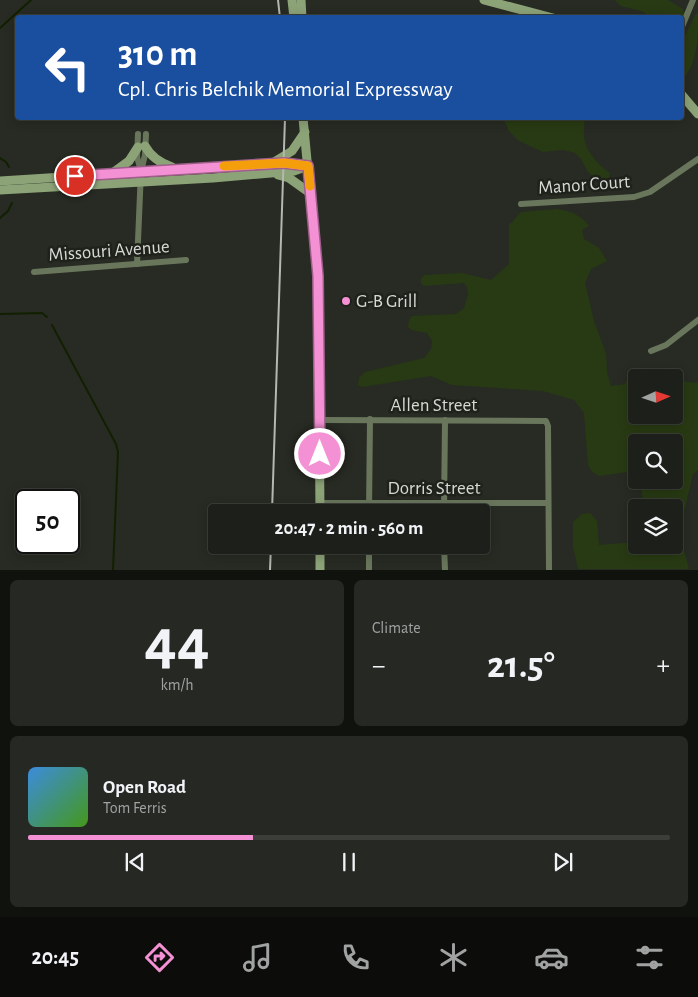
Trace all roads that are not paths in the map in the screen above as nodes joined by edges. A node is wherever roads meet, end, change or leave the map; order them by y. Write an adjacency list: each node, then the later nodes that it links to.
1 (292, 0): 5 (main road)
2 (300, 0): 6 (main road)
3 (693, 0): 8 (street)
4 (490, 1): 7 (main road)
5 (294, 15)
6 (302, 15)
7 (542, 15)
8 (684, 22)
9 (684, 98): 10 (main road)
10 (698, 114)
11 (304, 120): 12 (main road)
12 (305, 132): 16 (main road); 17 (main road)
13 (142, 134): 14 (street)
14 (142, 147): 18 (main road); 19 (street); 20 (main road)
15 (698, 159): 26 (street, Manor Court)
16 (269, 164): 17 (main road); 18 (main road)
17 (308, 166): 21 (main road); 25 (main road)
18 (177, 169): 19 (main road)
19 (141, 171): 20 (main road); 23 (street)
20 (113, 173): 22 (main road)
21 (271, 173): 23 (main road); 25 (main road)
22 (0, 181)
23 (141, 182): 24 (main road); 28 (street)
24 (0, 190)
25 (310, 193): 32 (main road)
26 (521, 204)
27 (186, 260): 28 (street, Missouri Avenue)
28 (137, 264): 29 (street, Missouri Avenue)
29 (34, 272)
30 (698, 320): 31 (street)
31 (651, 352)
32 (320, 420): 33 (street, Allen Street); 38 (main road)
33 (370, 420): 34 (street, Allen Street); 35 (street)
34 (445, 420): 36 (street); 37 (street, Allen Street)
35 (370, 503): 36 (street, Dorris Street); 39 (street, Dorris Street)
36 (444, 503): 37 (street, Dorris Street)
37 (548, 503): 46 (street)
38 (320, 504)
39 (360, 504)
40 (320, 554): 43 (main road)
41 (369, 554): 44 (street)
42 (444, 554): 45 (street)
43 (320, 570)
44 (369, 570)
45 (445, 570)
46 (548, 570)

